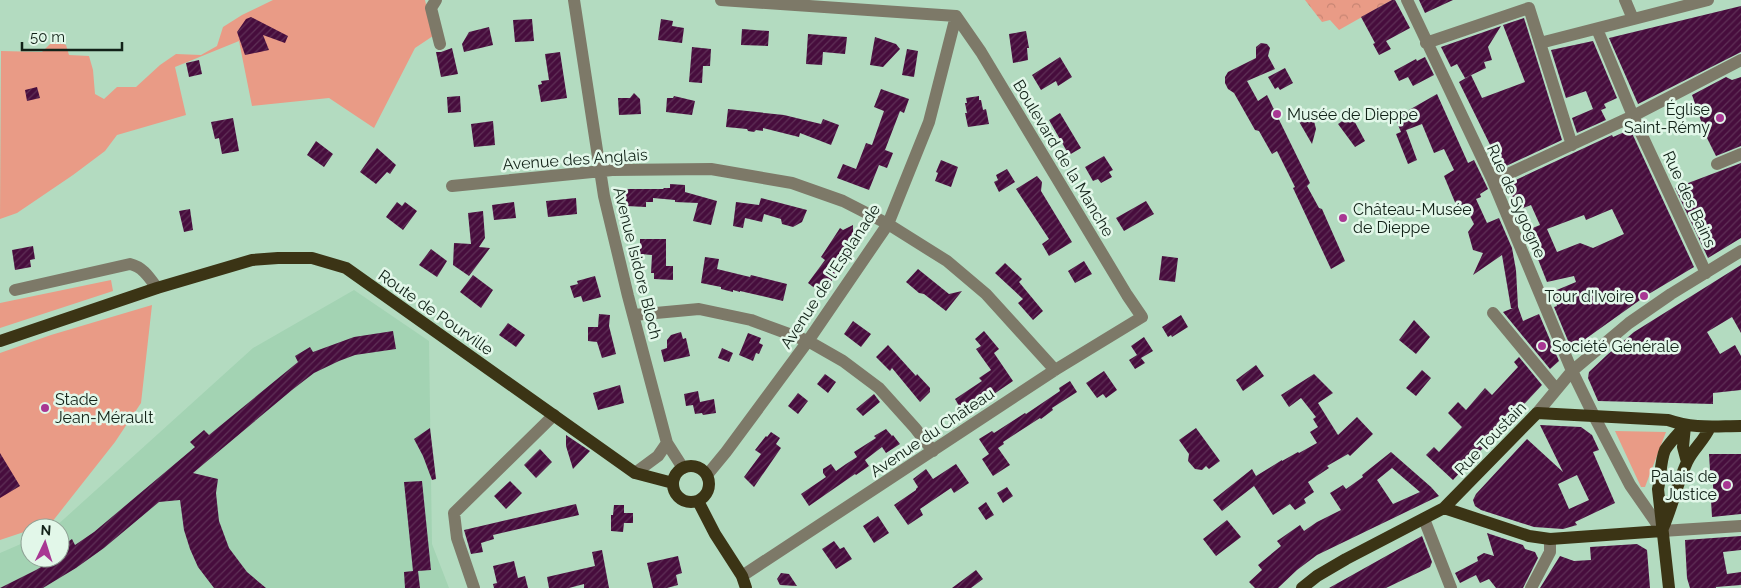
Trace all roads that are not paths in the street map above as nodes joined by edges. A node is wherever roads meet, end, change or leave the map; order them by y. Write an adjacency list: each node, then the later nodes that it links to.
1 (436, 0): 12 (street)
2 (574, 0): 18 (street, Avenue Isidore Bloch)
3 (721, 0): 7 (street)
4 (1407, 0): 10 (street, Rue de Sygogne)
5 (1625, 0): 8 (street)
6 (1708, 0): 8 (street)
7 (956, 16): 21 (street, Avenue de l'Esplanade); 28 (street, Boulevard de la Manche)
8 (1633, 19): 9 (street)
9 (1597, 29): 11 (street); 14 (street, Rue des Bains)
10 (1426, 43): 11 (street); 19 (street, Rue de Sygogne)
11 (1540, 43): 15 (street)
12 (440, 44)
13 (1741, 60): 14 (street)
14 (1633, 116): 15 (street); 23 (street, Rue des Bains)
15 (1572, 145): 19 (street)
16 (1741, 154): 17 (street)
17 (1717, 164)
18 (599, 171): 20 (street, Avenue des Anglais); 21 (street, Avenue des Anglais); 27 (street, Avenue Isidore Bloch)
19 (1492, 179): 32 (street, Rue de Sygogne)
20 (452, 186)
21 (888, 224): 30 (street, Avenue de l'Esplanade); 31 (street, Avenue des Anglais)
22 (1741, 251): 23 (street, Rue Toustain)
23 (1706, 273): 32 (street, Rue Toustain)
24 (157, 288): 25 (street); 29 (main road, Route de Pourville); 35 (main road, Route de Pourville)
25 (15, 290)
26 (1493, 313): 33 (street)
27 (634, 314): 30 (street); 40 (street, Avenue Isidore Bloch)
28 (1142, 317): 31 (street, Avenue du Château)
29 (0, 341)
30 (808, 341): 41 (street); 45 (street, Avenue de l'Esplanade)
31 (1055, 370): 41 (street, Avenue du Château)
32 (1572, 371): 33 (street, Rue Toustain); 36 (street, Rue de Sygogne)
33 (1556, 389): 34 (street, Rue Toustain)
34 (1537, 413): 36 (main road); 48 (main road, Rue Toustain)
35 (554, 415): 44 (main road, Route de Pourville); 54 (street)
36 (1594, 416): 37 (main road); 51 (street, Rue de Sygogne)
37 (1685, 426): 39 (main road); 42 (main road); 51 (main road)
38 (1741, 426): 39 (main road)
39 (1714, 427): 42 (main road)
40 (666, 443): 43 (street, Avenue Isidore Bloch); 44 (street)
41 (933, 451): 53 (street, Avenue du Château)
42 (1687, 462): 51 (main road)
43 (683, 468): 45 (main road); 46 (main road)
44 (635, 473): 46 (main road, Route de Pourville)
45 (707, 475): 47 (main road)
46 (673, 483): 47 (main road)
47 (698, 500): 53 (main road)
48 (1444, 508): 49 (main road, Rue Toustain); 52 (main road)
49 (1424, 519): 55 (main road, Rue Toustain); 56 (street)
50 (1741, 526): 51 (street)
51 (1662, 530): 52 (main road); 58 (main road)
52 (1550, 539): 57 (street)
53 (744, 582)
54 (474, 588)
55 (1302, 588)
56 (1451, 588)
57 (1531, 588)
58 (1669, 588)

